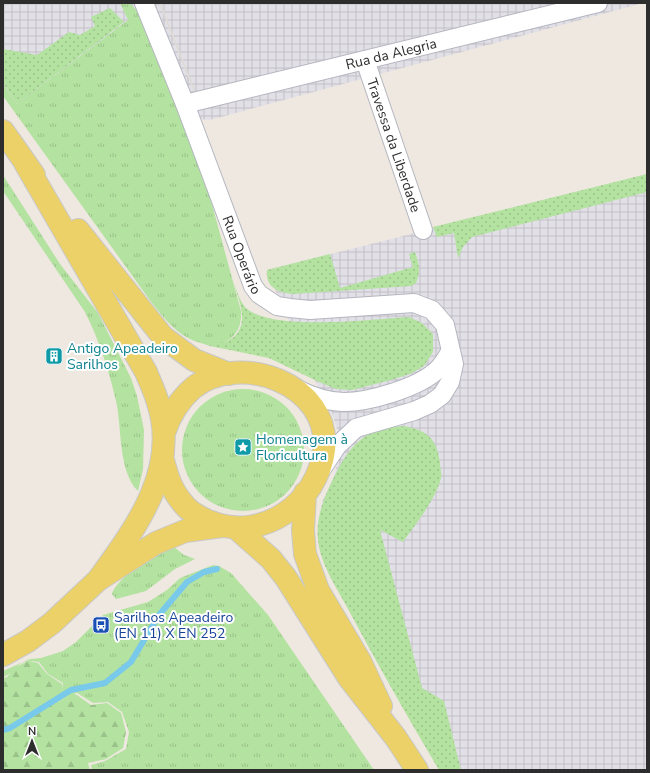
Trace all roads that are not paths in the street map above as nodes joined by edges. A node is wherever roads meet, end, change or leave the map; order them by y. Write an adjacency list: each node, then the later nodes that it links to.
1 (144, 3): 4 (street, Rua Operário)
2 (598, 3): 3 (street, Rua da Alegria)
3 (365, 60): 4 (street, Rua da Alegria); 7 (street, Travessa da Liberdade)
4 (185, 104): 8 (street, Rua Operário)
5 (3, 131): 6 (main road)
6 (25, 164): 9 (main road); 11 (main road)
7 (423, 230)
8 (450, 352): 10 (street); 13 (street, Rua Operário)
9 (229, 374): 10 (main road); 11 (main road)
10 (295, 388): 13 (main road)
11 (164, 433): 12 (main road)
12 (163, 460): 14 (main road); 15 (main road)
13 (311, 485): 14 (main road); 17 (main road)
14 (229, 527): 15 (main road); 17 (main road)
15 (98, 580): 16 (main road)
16 (3, 655)
17 (396, 738): 18 (main road)
18 (417, 770)

